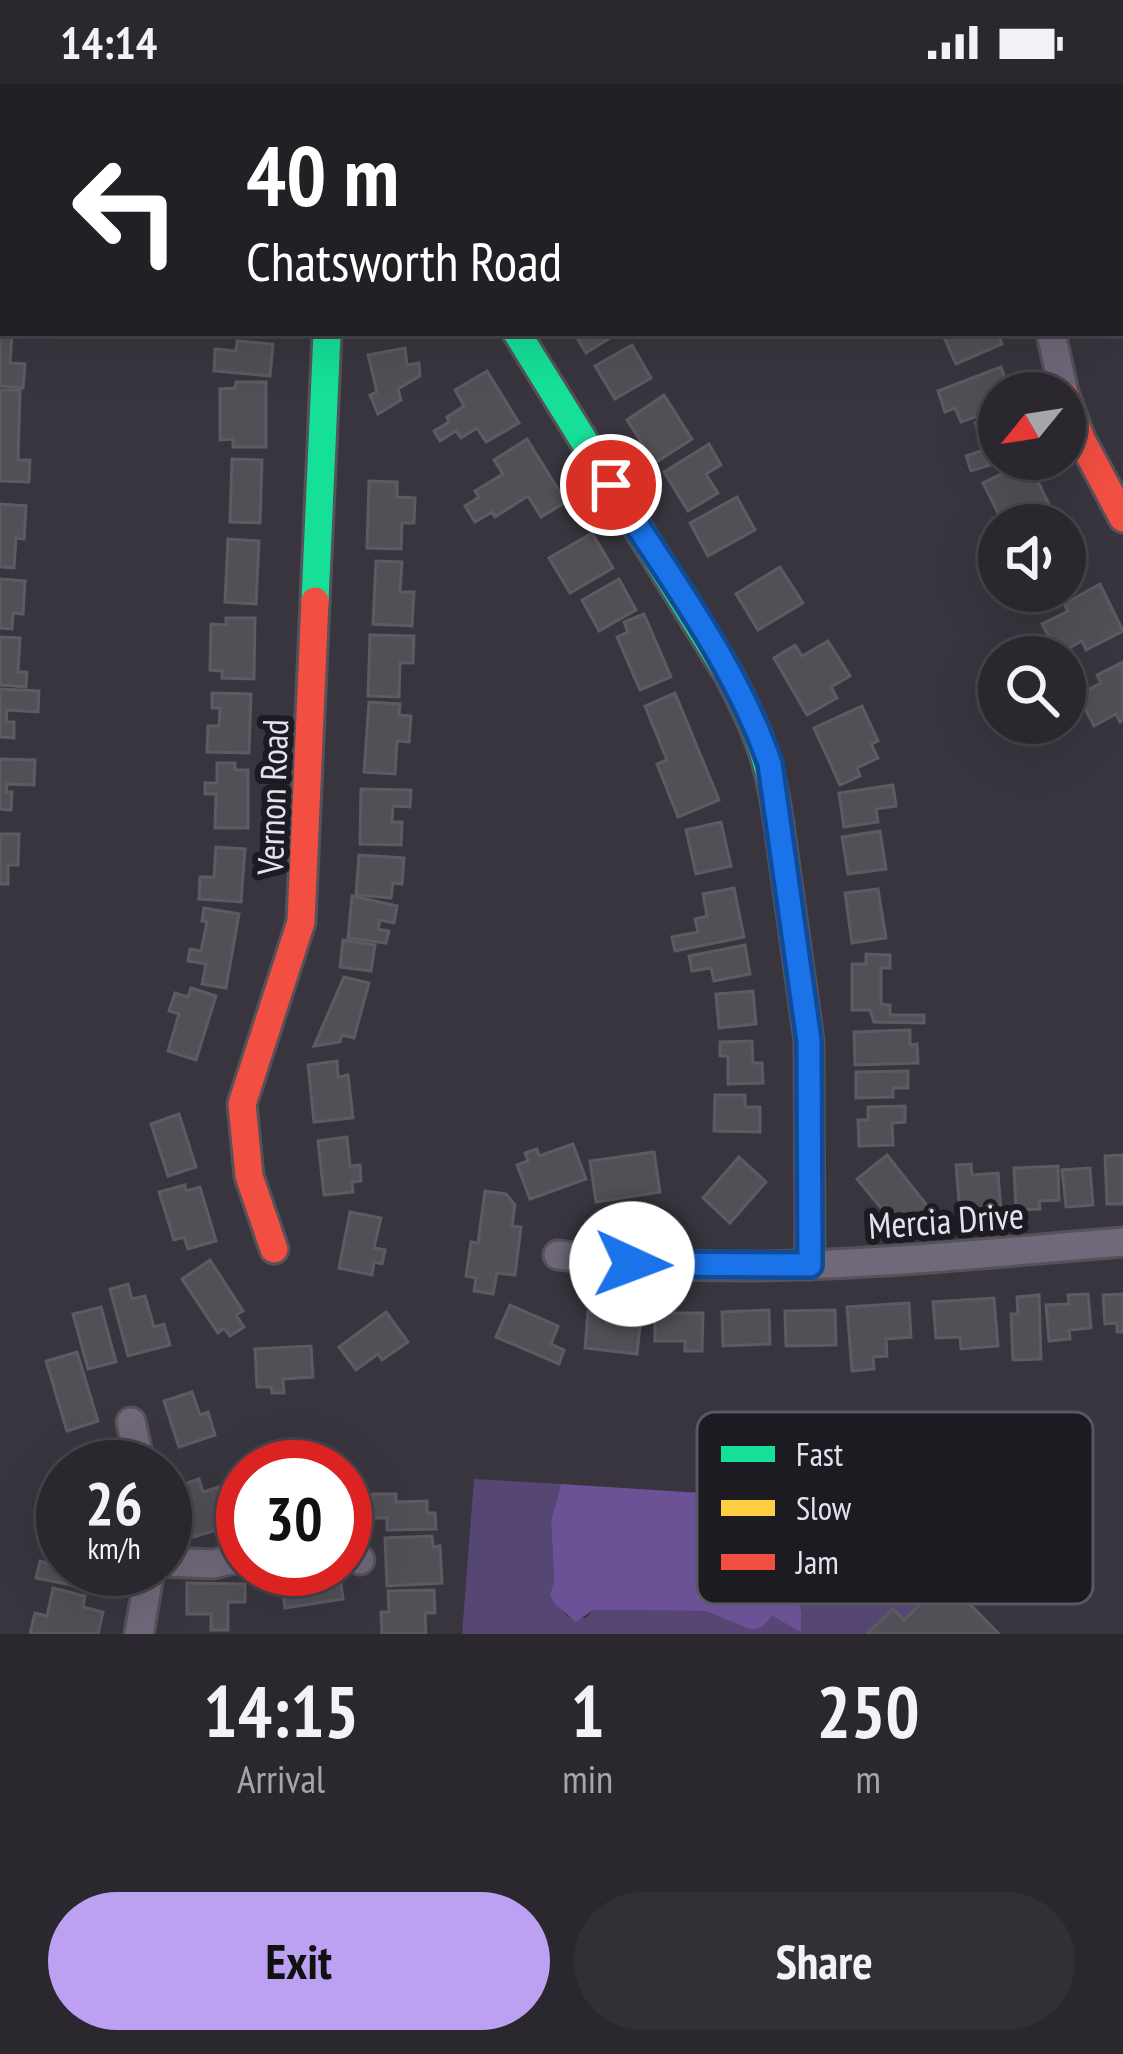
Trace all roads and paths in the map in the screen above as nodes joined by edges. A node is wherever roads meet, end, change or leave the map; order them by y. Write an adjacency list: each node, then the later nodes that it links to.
1 (327, 336): 8 (street, Vernon Road)
2 (519, 336): 10 (street)
3 (1052, 336): 4 (street)
4 (1060, 372)
5 (1086, 447): 6 (street)
6 (1123, 518)
7 (1123, 1242): 10 (street, Mercia Drive)
8 (274, 1249)
9 (558, 1256): 10 (street, Mercia Drive)
10 (810, 1265)
11 (131, 1422): 12 (street)
12 (135, 1440)
13 (145, 1596): 14 (street)
14 (139, 1634)

